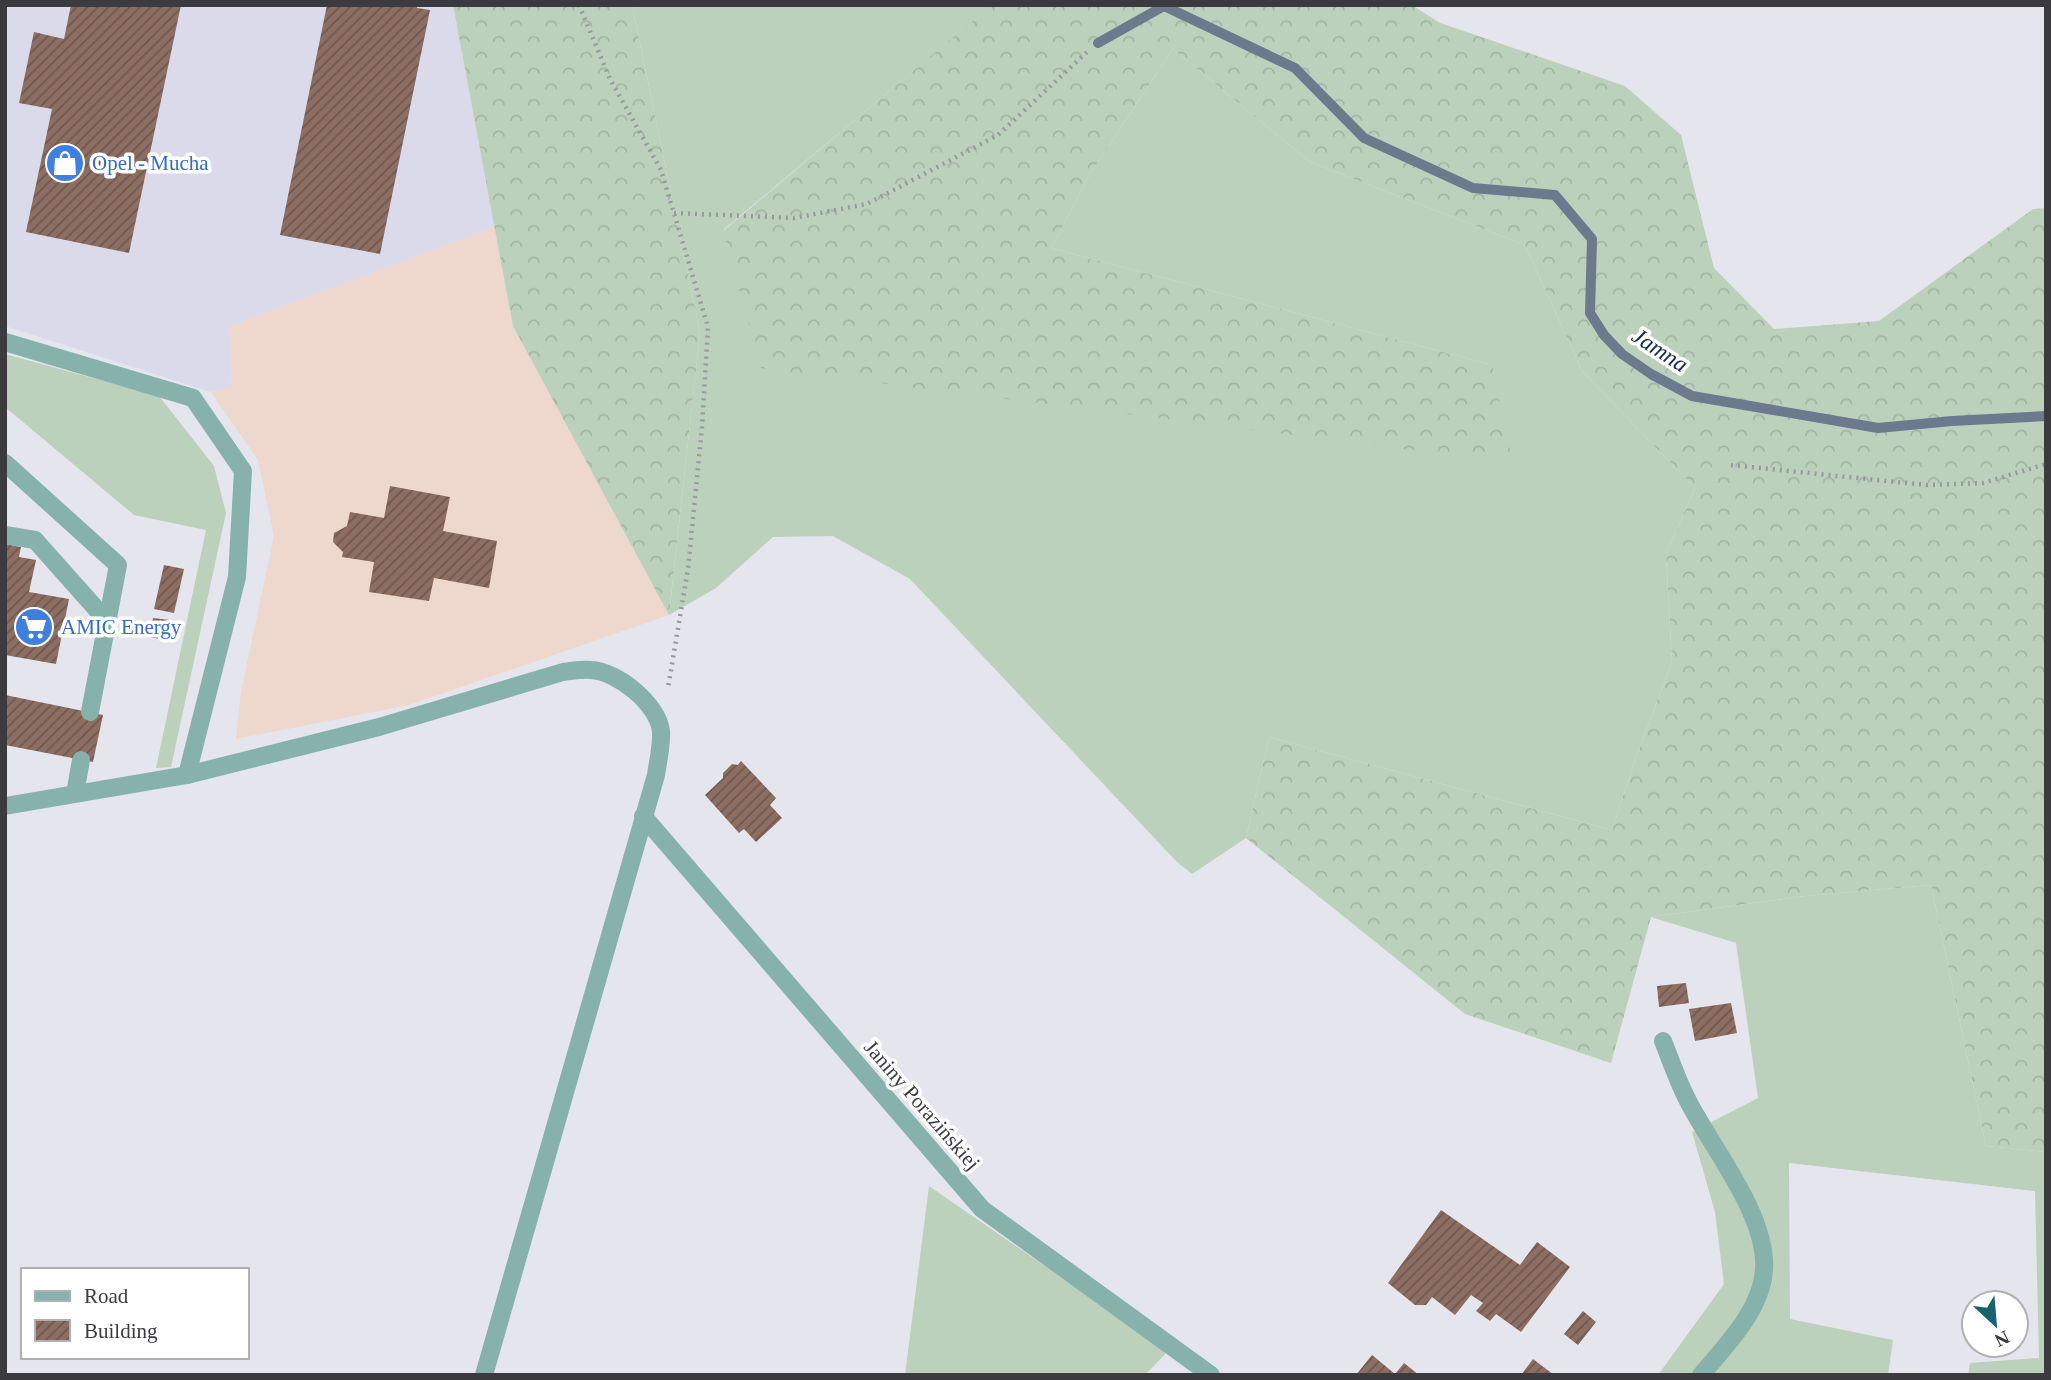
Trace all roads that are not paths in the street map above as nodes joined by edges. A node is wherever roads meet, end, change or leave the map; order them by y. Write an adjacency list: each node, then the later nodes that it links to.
1 (5, 342): 7 (street)
2 (5, 463): 4 (street)
3 (5, 535): 4 (street)
4 (107, 621): 5 (street)
5 (90, 712)
6 (81, 760): 8 (street)
7 (187, 775): 8 (street); 10 (street)
8 (75, 794): 9 (street)
9 (5, 806)
10 (643, 816): 12 (street); 13 (street, Janiny Porazińskiej)
11 (1663, 1041): 14 (street)
12 (484, 1375)
13 (1211, 1375)
14 (1702, 1375)

